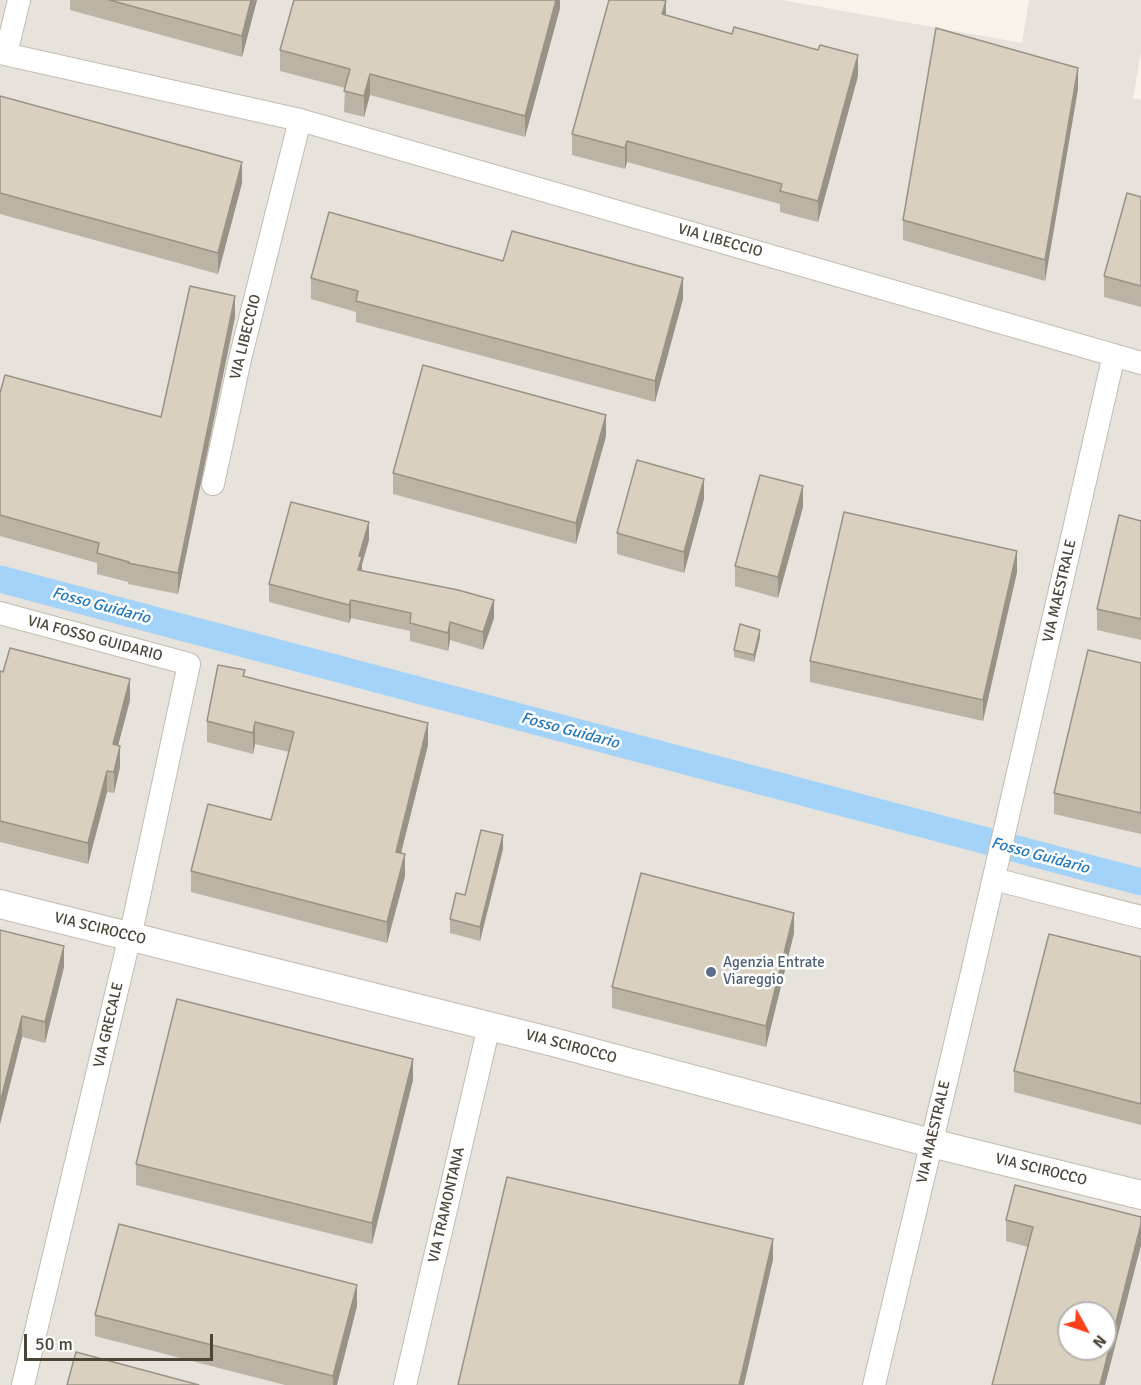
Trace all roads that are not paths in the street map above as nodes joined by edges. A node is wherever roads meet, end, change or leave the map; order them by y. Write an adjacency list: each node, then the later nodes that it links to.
1 (19, 0): 2 (street)
2 (3, 53): 3 (street, VIA LIBECCIO)
3 (300, 120): 4 (street, VIA LIBECCIO); 6 (street, VIA LIBECCIO)
4 (1114, 355): 5 (street, VIA LIBECCIO); 9 (street, VIA MAESTRALE)
5 (1141, 363)
6 (213, 484)
7 (0, 613): 8 (street, VIA FOSSO GUIDARIO)
8 (189, 664): 12 (street, VIA GRECALE)
9 (995, 873): 11 (street); 14 (street, VIA MAESTRALE)
10 (0, 904): 12 (street, VIA SCIROCCO)
11 (1141, 917)
12 (130, 936): 13 (street, VIA SCIROCCO); 16 (street, VIA GRECALE)
13 (489, 1026): 14 (street, VIA SCIROCCO); 17 (street, VIA TRAMONTANA)
14 (931, 1143): 15 (street, VIA SCIROCCO); 18 (street, VIA MAESTRALE)
15 (1141, 1195)
16 (24, 1385)
17 (405, 1385)
18 (874, 1385)

